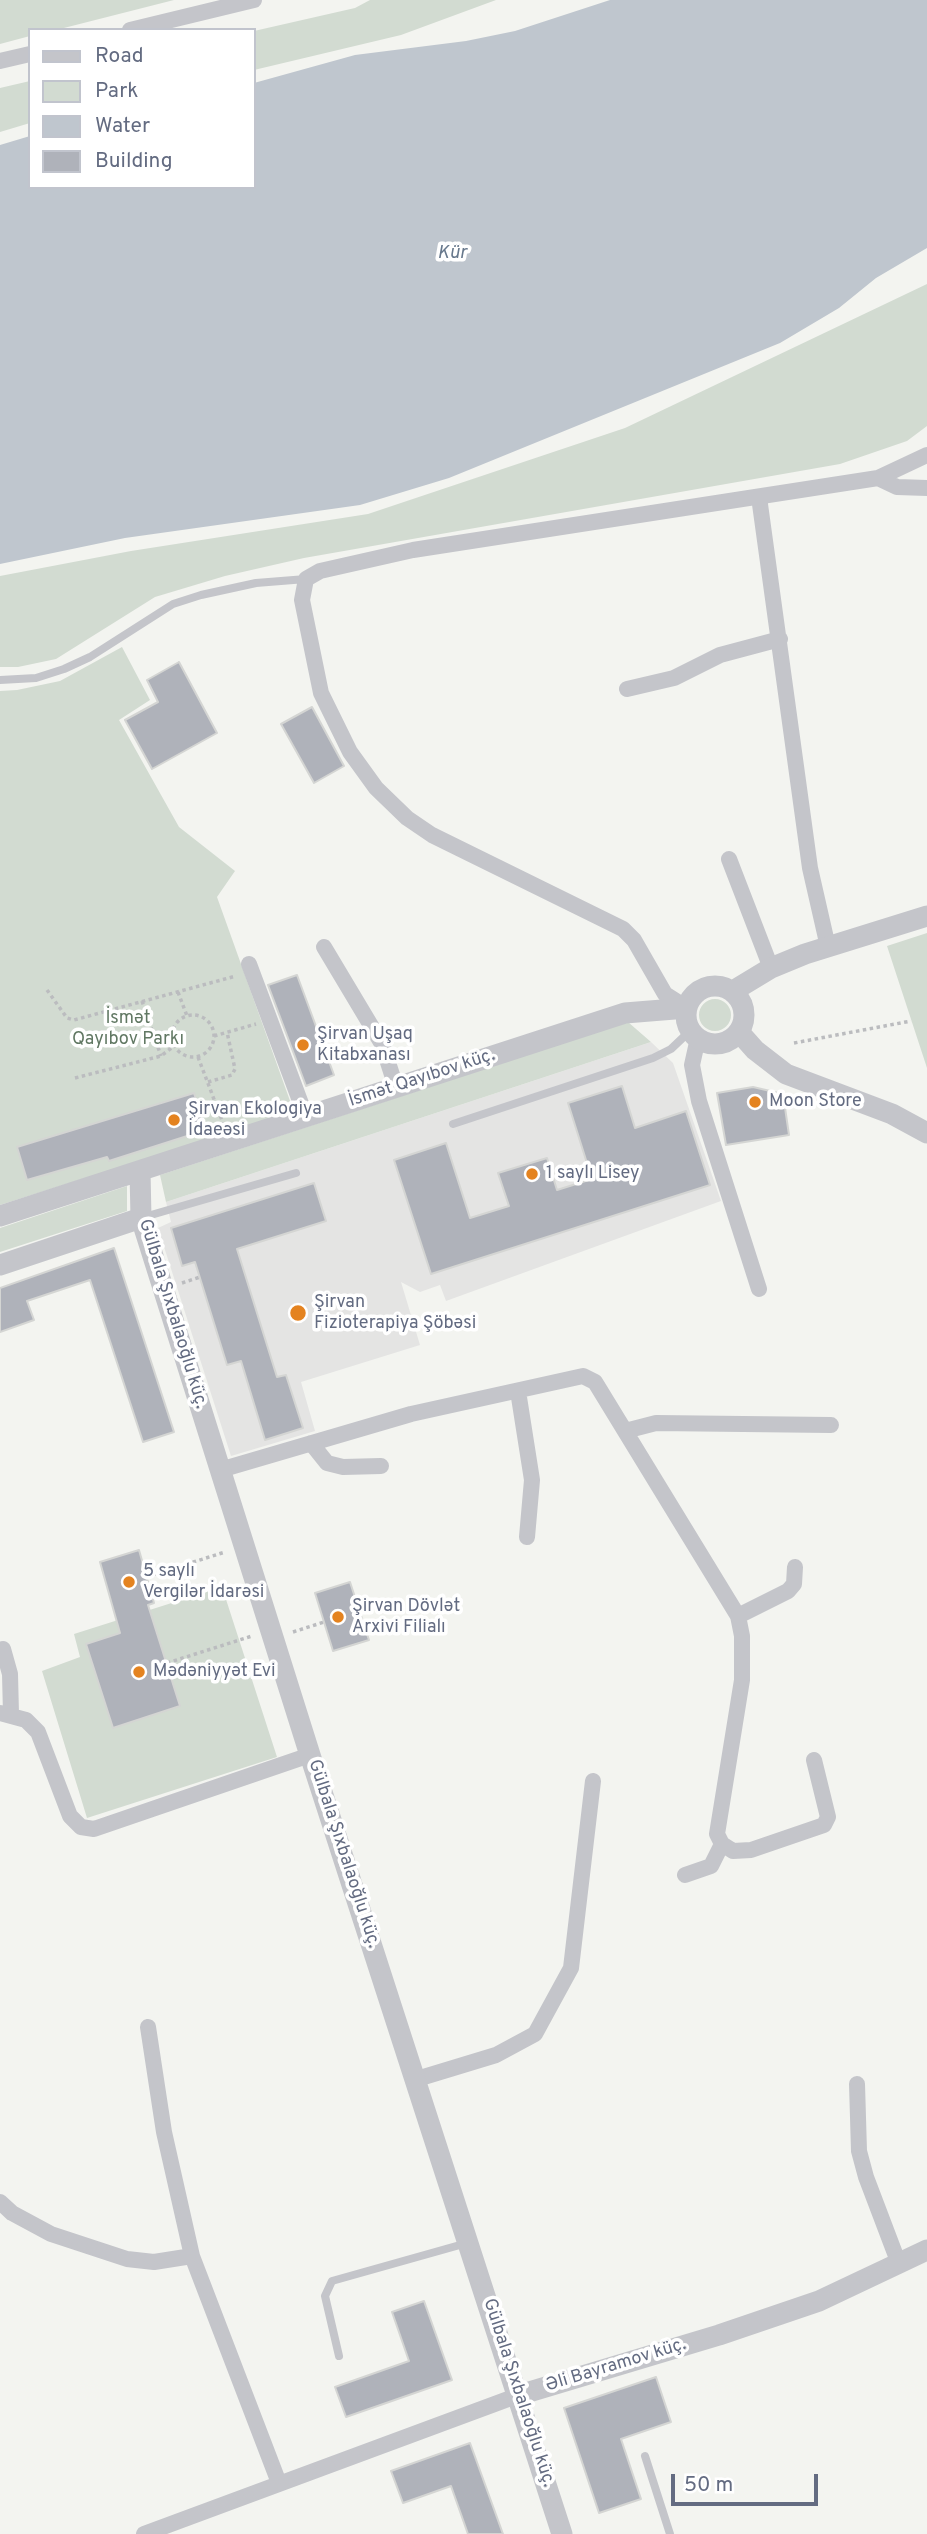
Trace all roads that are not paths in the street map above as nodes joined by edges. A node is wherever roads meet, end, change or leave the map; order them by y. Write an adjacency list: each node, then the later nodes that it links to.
1 (254, 0): 2 (street)
2 (138, 28)
3 (28, 54): 4 (street)
4 (0, 61)
5 (927, 455): 6 (street)
6 (878, 478): 7 (street); 8 (street)
7 (927, 488)
8 (759, 497): 9 (street); 10 (street)
9 (306, 579): 11 (lane); 20 (street)
10 (780, 639): 12 (street); 16 (street)
11 (0, 680)
12 (627, 689)
13 (729, 859): 18 (street)
14 (927, 916): 16 (street)
15 (324, 947): 23 (street)
16 (828, 947): 18 (street)
17 (250, 968): 24 (street)
18 (771, 968): 19 (street)
19 (733, 991): 20 (street); 21 (street)
20 (687, 1008): 22 (street); 23 (street, İsmət Qayıbov küç.)
21 (739, 1032): 22 (street); 26 (street)
22 (694, 1034): 25 (lane); 32 (street)
23 (396, 1087): 24 (street, İsmət Qayıbov küç.)
24 (306, 1117): 27 (street, İsmət Qayıbov küç.)
25 (453, 1124)
26 (927, 1133)
27 (140, 1171): 29 (street, İsmət Qayıbov küç.); 30 (street, Gülbala Şıxbalaoğlu küç.)
28 (296, 1173): 30 (lane)
29 (0, 1216)
30 (141, 1218): 31 (street); 38 (street, Gülbala Şıxbalaoğlu küç.)
31 (0, 1265)
32 (759, 1289)
33 (518, 1391): 35 (street); 36 (street); 39 (street)
34 (831, 1425): 35 (street)
35 (625, 1431): 41 (street)
36 (311, 1443): 37 (street); 38 (street)
37 (381, 1466)
38 (220, 1470): 44 (street, Gülbala Şıxbalaoğlu küç.)
39 (527, 1537)
40 (795, 1567): 41 (street)
41 (738, 1616): 47 (street)
42 (3, 1648): 43 (street)
43 (5, 1714): 44 (street)
44 (310, 1755): 50 (street, Gülbala Şıxbalaoğlu küç.)
45 (814, 1760): 47 (street)
46 (593, 1781): 50 (street)
47 (722, 1844): 48 (street)
48 (685, 1875)
49 (148, 2027): 55 (street)
50 (417, 2079): 53 (street, Gülbala Şıxbalaoğlu küç.)
51 (857, 2084): 56 (street)
52 (0, 2202): 55 (street)
53 (470, 2242): 57 (lane); 58 (street, Gülbala Şıxbalaoğlu küç.)
54 (927, 2250): 56 (street, Əli Bayramov küç.)
55 (192, 2256): 60 (street)
56 (899, 2264): 58 (street, Əli Bayramov küç.)
57 (339, 2356)
58 (519, 2395): 60 (street, Əli Bayramov küç.); 62 (street, Gülbala Şıxbalaoğlu küç.)
59 (645, 2456): 63 (lane)
60 (279, 2483): 61 (street, Əli Bayramov küç.)
61 (144, 2534)
62 (562, 2534)
63 (670, 2534)

